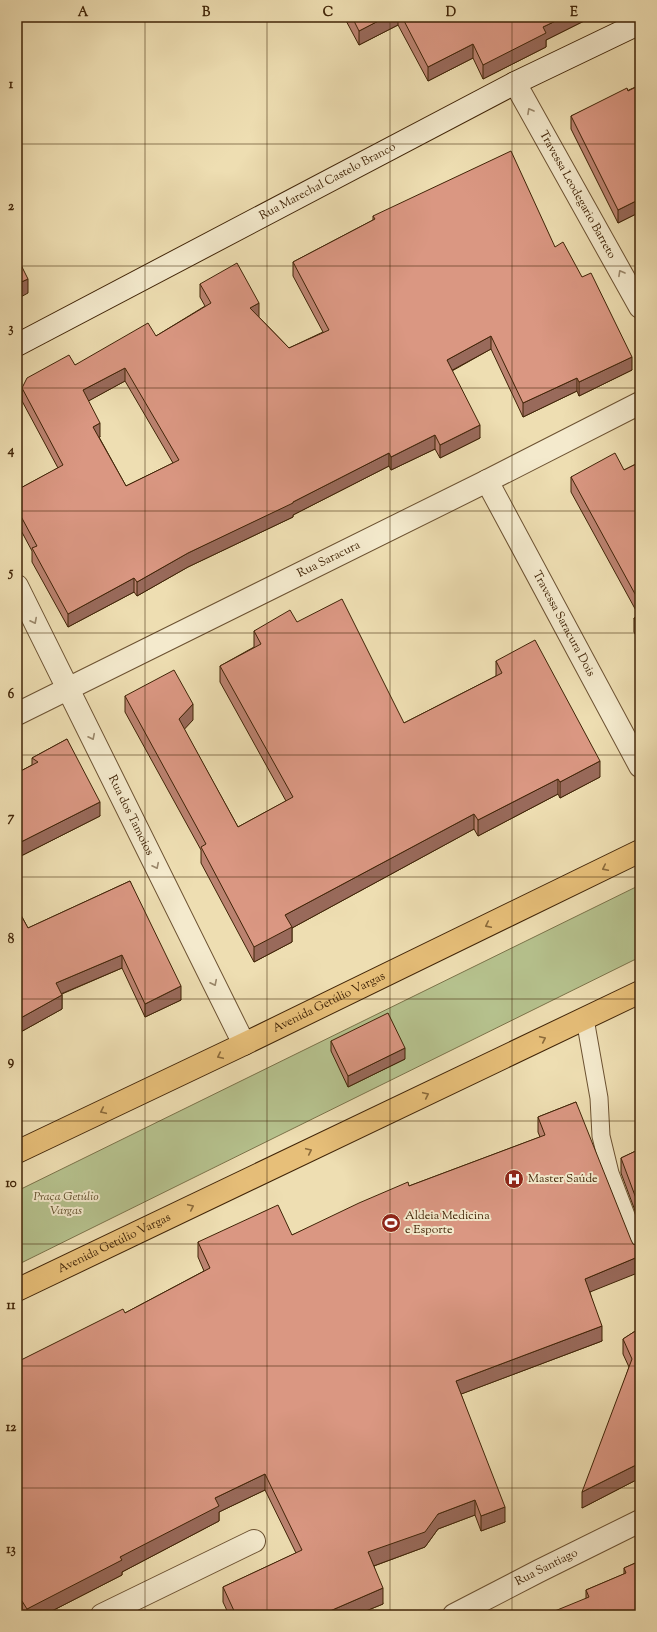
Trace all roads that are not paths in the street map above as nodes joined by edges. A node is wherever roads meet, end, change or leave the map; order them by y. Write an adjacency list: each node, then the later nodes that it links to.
1 (640, 23): 2 (street, Rua Marechal Castelo Branco)
2 (515, 83): 3 (street, Travessa Leodegario Barreto, one-way to 2); 4 (street, Rua Marechal Castelo Branco)
3 (640, 307)
4 (17, 345)
5 (640, 403): 6 (street, Rua Saracura)
6 (486, 481): 8 (street, Rua Saracura); 10 (street, Travessa Saracura Dois)
7 (17, 586): 8 (street, Rua dos Tamoios, one-way to 8)
8 (68, 688): 9 (street, Rua Saracura); 14 (street, Rua dos Tamoios, one-way to 14)
9 (17, 714)
10 (640, 766)
11 (640, 851): 14 (main road, Avenida Getúlio Vargas, one-way to 14)
12 (640, 992): 13 (main road, Avenida Getúlio Vargas)
13 (585, 1020): 16 (lane); 17 (main road, Avenida Getúlio Vargas, one-way to 13)
14 (244, 1044): 15 (main road, Avenida Getúlio Vargas, one-way to 15)
15 (17, 1152)
16 (640, 1252)
17 (19, 1288)
18 (640, 1521): 21 (street, Rua Santiago)
19 (254, 1541): 20 (street)
20 (102, 1615)
21 (454, 1615)

